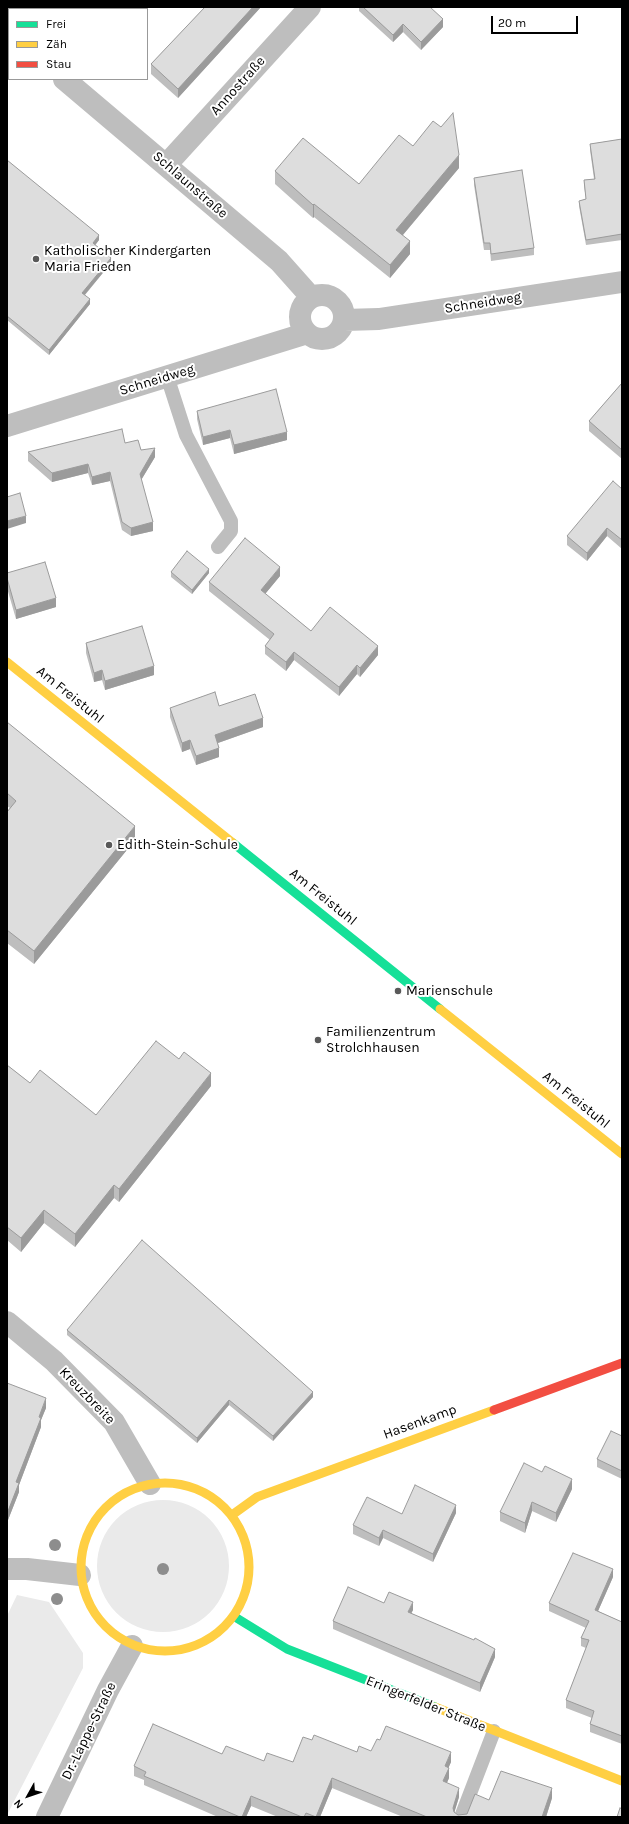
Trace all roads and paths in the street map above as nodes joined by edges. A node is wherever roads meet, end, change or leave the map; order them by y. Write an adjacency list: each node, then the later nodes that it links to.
1 (310, 7): 3 (street, Annostraße)
2 (65, 80): 3 (street, Schlaunstraße)
3 (167, 164): 5 (street, Schlaunstraße)
4 (622, 282): 6 (street, Schneidweg)
5 (311, 297): 6 (street); 7 (street)
6 (344, 320): 7 (street)
7 (305, 331): 8 (street, Schneidweg)
8 (168, 376): 9 (street, Schneidweg); 10 (lane)
9 (7, 426)
10 (218, 547)
11 (7, 662): 12 (street, Am Freistuhl)
12 (622, 1154)
13 (7, 1322): 15 (street, Kreuzbreite)
14 (622, 1363): 16 (street, Hasenkamp)
15 (150, 1484): 16 (street); 18 (street)
16 (232, 1515): 19 (street)
17 (7, 1569): 18 (street)
18 (80, 1575): 20 (street)
19 (235, 1616): 20 (street); 21 (street, Eringerfelder Straße)
20 (132, 1646): 23 (street, Dr.-Lappe-Straße)
21 (494, 1731): 22 (street, Eringerfelder Straße); 24 (lane)
22 (622, 1781)
23 (47, 1817)
24 (461, 1817)

